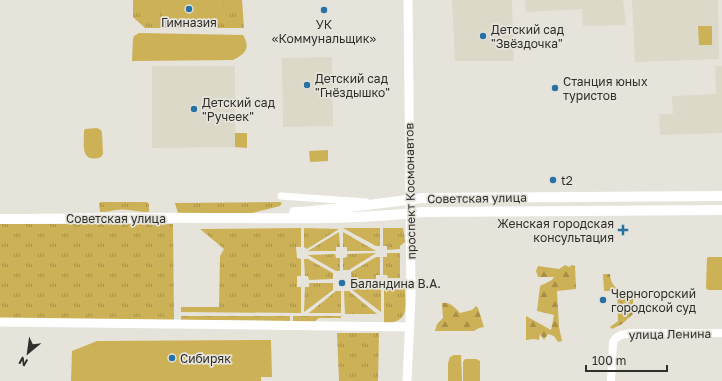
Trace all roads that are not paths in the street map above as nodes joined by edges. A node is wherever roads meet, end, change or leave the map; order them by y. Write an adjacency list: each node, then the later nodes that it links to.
1 (408, 0): 4 (main road, проспект Космонавтов)
2 (281, 196): 5 (street)
3 (722, 196): 4 (main road, Советская улица)
4 (410, 200): 5 (main road, Советская улица); 7 (main road, проспект Космонавтов)
5 (381, 202): 8 (main road, Советская улица)
6 (722, 210): 7 (main road, Советская улица)
7 (410, 214): 8 (main road, Советская улица); 11 (main road, проспект Космонавтов)
8 (232, 218): 9 (main road, Советская улица)
9 (0, 219)
10 (0, 322): 11 (main road)
11 (410, 327): 13 (main road, проспект Космонавтов)
12 (722, 333): 14 (street, улица Ленина)
13 (407, 381)
14 (611, 381)

